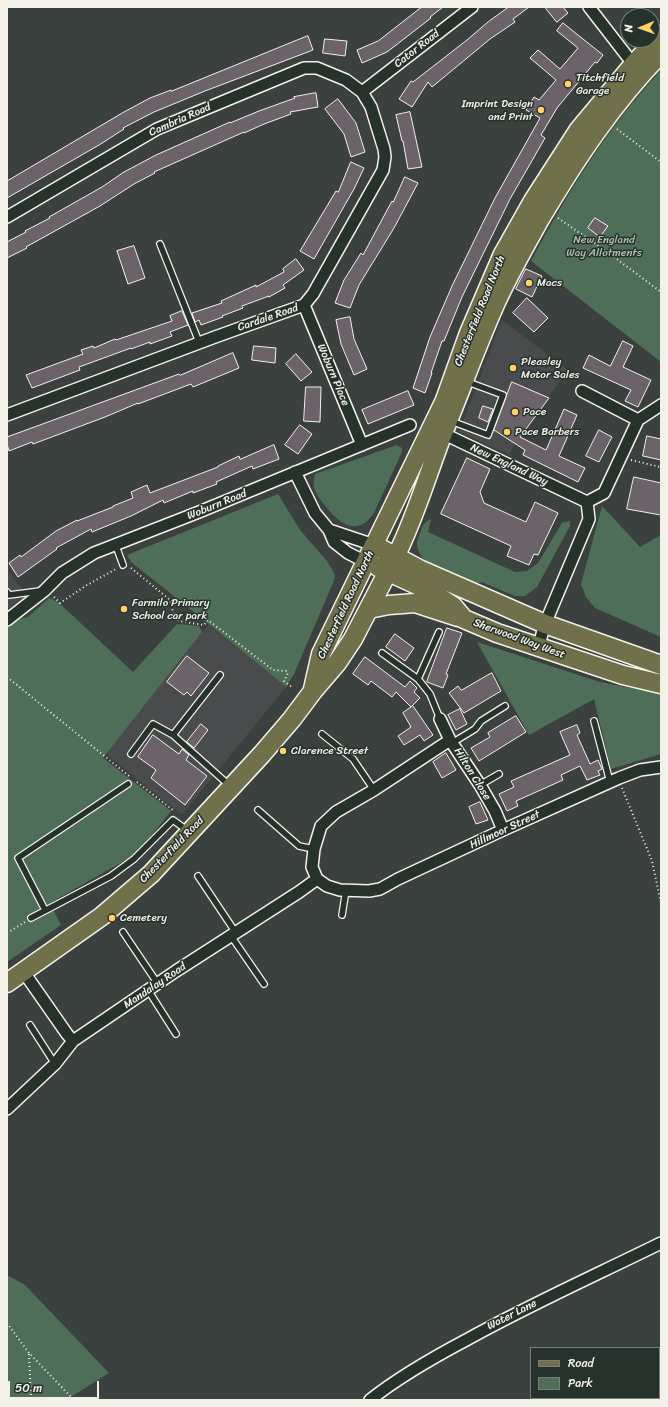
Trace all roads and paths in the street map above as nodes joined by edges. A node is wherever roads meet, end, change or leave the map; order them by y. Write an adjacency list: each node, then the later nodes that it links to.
1 (472, 7): 6 (street, Cator Road)
2 (589, 7): 5 (street)
3 (661, 34): 5 (main road, Chesterfield Road North)
4 (661, 54): 5 (main road, Chesterfield Road North)
5 (637, 69): 7 (main road, Chesterfield Road North); 21 (main road, Chesterfield Road North)
6 (362, 92): 10 (street, Cambria Road); 13 (street, Cardale Road)
7 (605, 121): 8 (path); 9 (main road, Chesterfield Road North)
8 (661, 162)
9 (546, 210): 12 (path); 15 (main road, Chesterfield Road North)
10 (7, 217)
11 (160, 244): 14 (lane)
12 (661, 292)
13 (304, 305): 14 (street, Cardale Road); 22 (street, Woburn Place)
14 (199, 342): 18 (street, Cardale Road)
15 (465, 381): 21 (main road, Chesterfield Road North); 21 (lane)
16 (582, 392): 19 (street)
17 (661, 405): 19 (street)
18 (7, 415)
19 (638, 420): 23 (street)
20 (410, 425): 22 (street, Woburn Road)
21 (441, 425): 26 (street, New England Way); 28 (main road, Chesterfield Road North); 31 (main road, Chesterfield Road North)
22 (362, 445): 25 (street, Woburn Road)
23 (620, 457): 24 (path); 26 (street)
24 (660, 467)
25 (295, 472): 27 (street); 29 (street, Woburn Road)
26 (587, 502): 38 (street)
27 (329, 530): 28 (street); 30 (street)
28 (374, 545): 30 (highway, Chesterfield Road North); 31 (highway, Sherwood Way West)
29 (116, 546): 32 (lane); 34 (street, Woburn Road)
30 (366, 562): 31 (highway, Sherwood Way West); 48 (highway, Chesterfield Road North)
31 (392, 563): 35 (highway, Chesterfield Road North); 36 (highway, Sherwood Way West); 38 (highway, Sherwood Way West)
32 (123, 565): 34 (path); 47 (path)
33 (7, 592): 34 (lane)
34 (46, 593): 37 (street, Woburn Road)
35 (369, 609): 36 (highway); 48 (highway, Chesterfield Road North)
36 (464, 619): 40 (highway, Sherwood Way West)
37 (7, 620)
38 (545, 624): 40 (street); 42 (highway, Sherwood Way West)
39 (439, 632): 45 (lane)
40 (538, 648): 46 (highway, Sherwood Way West)
41 (382, 653): 45 (lane)
42 (661, 666)
43 (220, 675): 53 (lane)
44 (7, 677): 65 (path)
45 (418, 679): 50 (lane)
46 (661, 684)
47 (293, 688)
48 (313, 691): 61 (highway, Chesterfield Road)
49 (505, 706): 54 (lane)
50 (440, 719): 54 (street, Hilton Close)
51 (594, 721): 58 (lane)
52 (322, 734): 62 (lane)
53 (173, 735): 55 (lane); 61 (lane)
54 (451, 742): 60 (street, Hilton Close); 62 (street)
55 (131, 754)
56 (661, 767): 58 (street, Hillmoor Street)
57 (499, 774): 60 (lane)
58 (610, 782): 66 (street, Hillmoor Street)
59 (128, 784): 73 (lane)
60 (480, 785): 66 (street, Hilton Close)
61 (232, 787): 67 (highway, Chesterfield Road)
62 (374, 790): 68 (street)
63 (624, 794): 72 (path)
64 (258, 810): 68 (lane)
65 (174, 811)
66 (503, 830): 71 (street, Hillmoor Street)
67 (190, 832): 73 (lane); 79 (highway, Chesterfield Road)
68 (314, 849): 70 (street)
69 (198, 876): 78 (lane)
70 (317, 879): 71 (street, Hillmoor Street); 78 (street, Mandalay Road)
71 (347, 891): 74 (lane)
72 (661, 904)
73 (45, 910): 75 (lane)
74 (342, 915)
75 (31, 918): 77 (path)
76 (123, 932): 81 (lane)
77 (7, 933)
78 (233, 934): 81 (street, Mandalay Road); 82 (lane)
79 (23, 972): 80 (highway, Chesterfield Road); 86 (street)
80 (7, 983)
81 (158, 984): 83 (street, Mandalay Road)
82 (264, 984)
83 (148, 990): 85 (lane); 86 (street, Mandalay Road)
84 (30, 1025): 87 (lane)
85 (176, 1034)
86 (74, 1041): 87 (street, Mandalay Road)
87 (55, 1064): 88 (street, Mandalay Road)
88 (7, 1109)
89 (661, 1243): 94 (street, Water Lane)
90 (7, 1323): 91 (path)
91 (29, 1353): 92 (path); 93 (path)
92 (31, 1400)
93 (74, 1400)
94 (370, 1400)

